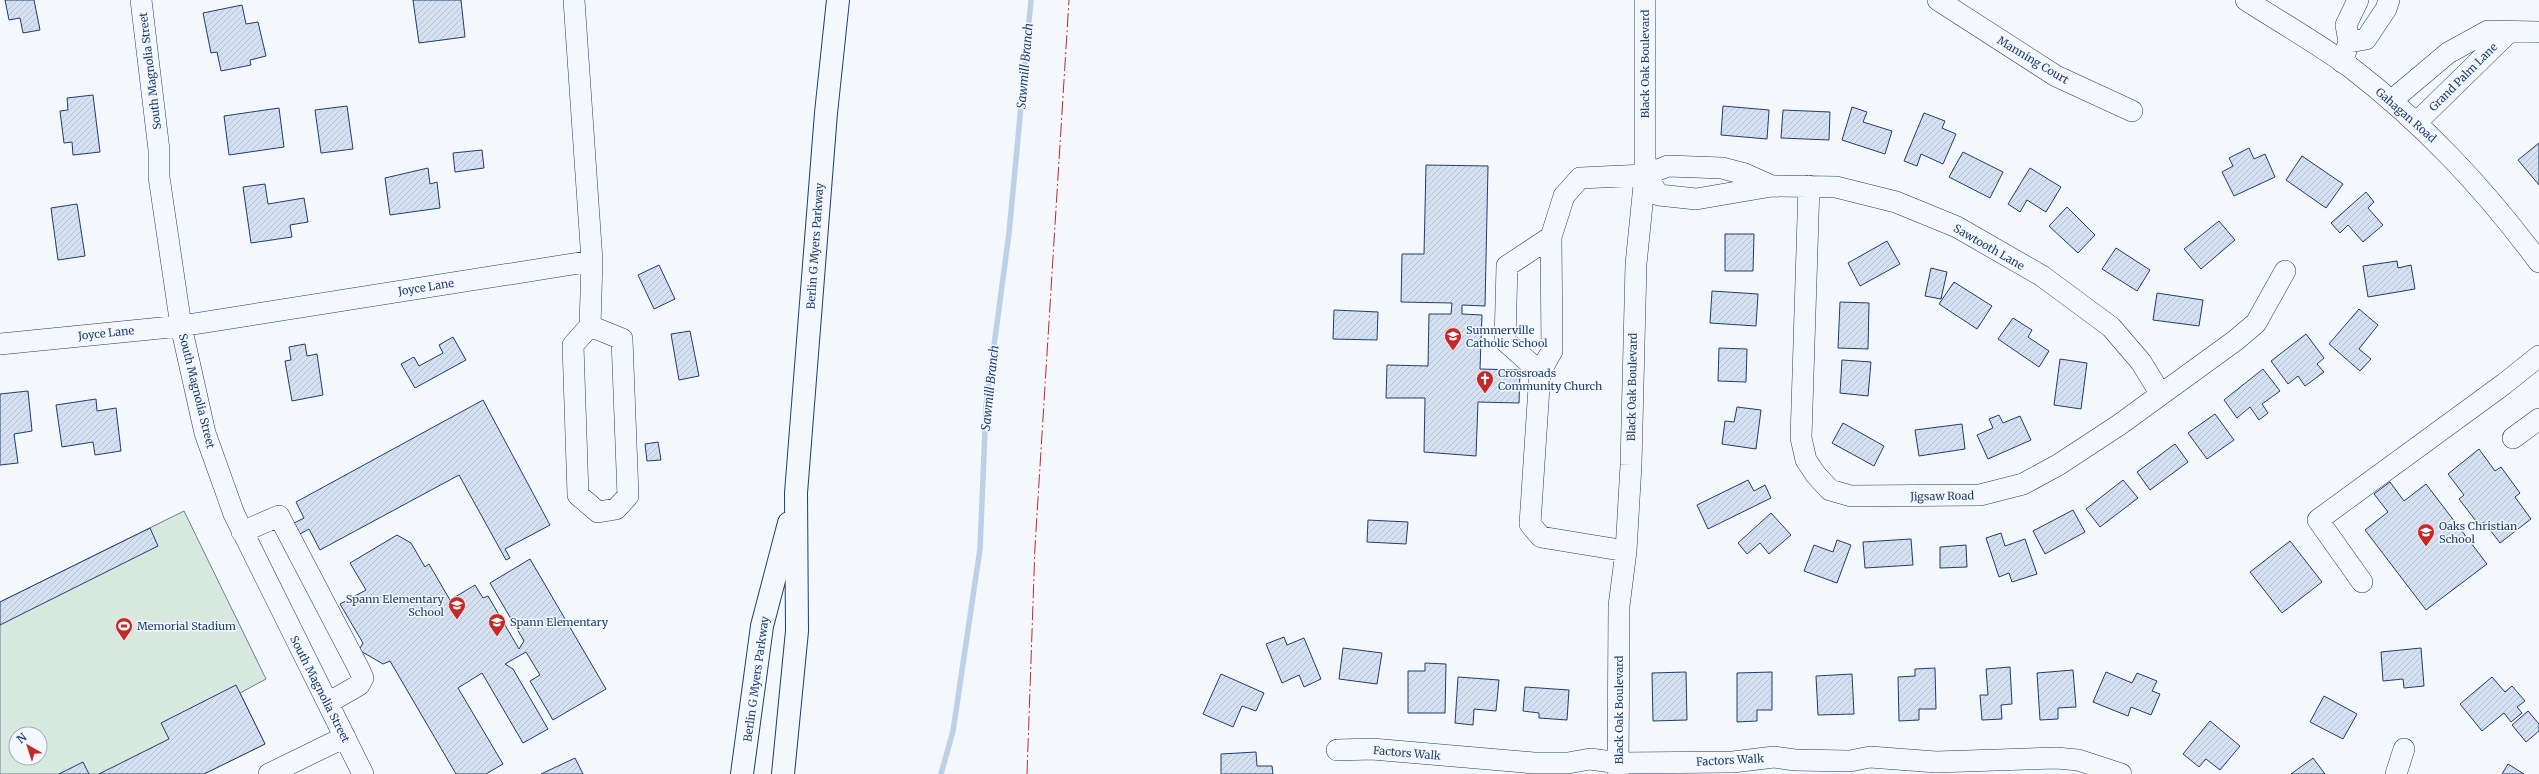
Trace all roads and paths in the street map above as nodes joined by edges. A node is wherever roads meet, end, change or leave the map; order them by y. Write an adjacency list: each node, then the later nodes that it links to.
1 (141, 0): 23 (street, South Magnolia Street)
2 (574, 0): 20 (street)
3 (838, 0): 31 (main road, Berlin G Myers Parkway)
4 (1645, 0): 16 (street, Black Oak Boulevard)
5 (1938, 0): 14 (street, Manning Court)
6 (2246, 0): 12 (street, Gahagan Road)
7 (2358, 0): 11 (street)
8 (2389, 0): 11 (street)
9 (2509, 32): 10 (street, Grand Palm Lane); 13 (street, Grand Palm Lane); 15 (street, Grand Palm Lane)
10 (2539, 32)
11 (2349, 42): 12 (street)
12 (2342, 62): 13 (street, Gahagan Road)
13 (2391, 101): 15 (street, Gahagan Road)
14 (2132, 111)
15 (2416, 123): 21 (street, Gahagan Road)
16 (1645, 175): 17 (street, Sawtooth Lane); 17 (street, Sawtooth Lane); 19 (street); 33 (street, Black Oak Boulevard)
17 (1772, 186): 18 (street, Sawtooth Lane)
18 (1809, 186): 28 (street, Sawtooth Lane); 28 (street, Jigsaw Road)
19 (1551, 237): 27 (street); 27 (street)
20 (592, 261): 23 (street, Joyce Lane); 24 (street)
21 (2539, 262)
22 (2285, 271): 28 (street, Jigsaw Road)
23 (181, 326): 25 (street, Joyce Lane); 32 (street, South Magnolia Street)
24 (590, 326): 24 (street)
25 (0, 344)
26 (2539, 356): 34 (street)
27 (1540, 372): 33 (street)
28 (2160, 393)
29 (2539, 418): 30 (street)
30 (2512, 438)
31 (796, 493): 42 (main road, Berlin G Myers Parkway); 43 (main road, Berlin G Myers Parkway)
32 (242, 532): 35 (street, South Magnolia Street); 35 (street)
33 (1626, 551): 39 (street, Black Oak Boulevard)
34 (2362, 582)
35 (328, 703): 36 (street, South Magnolia Street)
36 (345, 737): 40 (street); 41 (street, South Magnolia Street)
37 (2404, 749): 45 (street)
38 (1337, 750): 39 (street, Factors Walk)
39 (1619, 769): 44 (street, Factors Walk)
40 (269, 774)
41 (363, 774)
42 (742, 774)
43 (783, 774)
44 (2121, 774)
45 (2396, 774)

